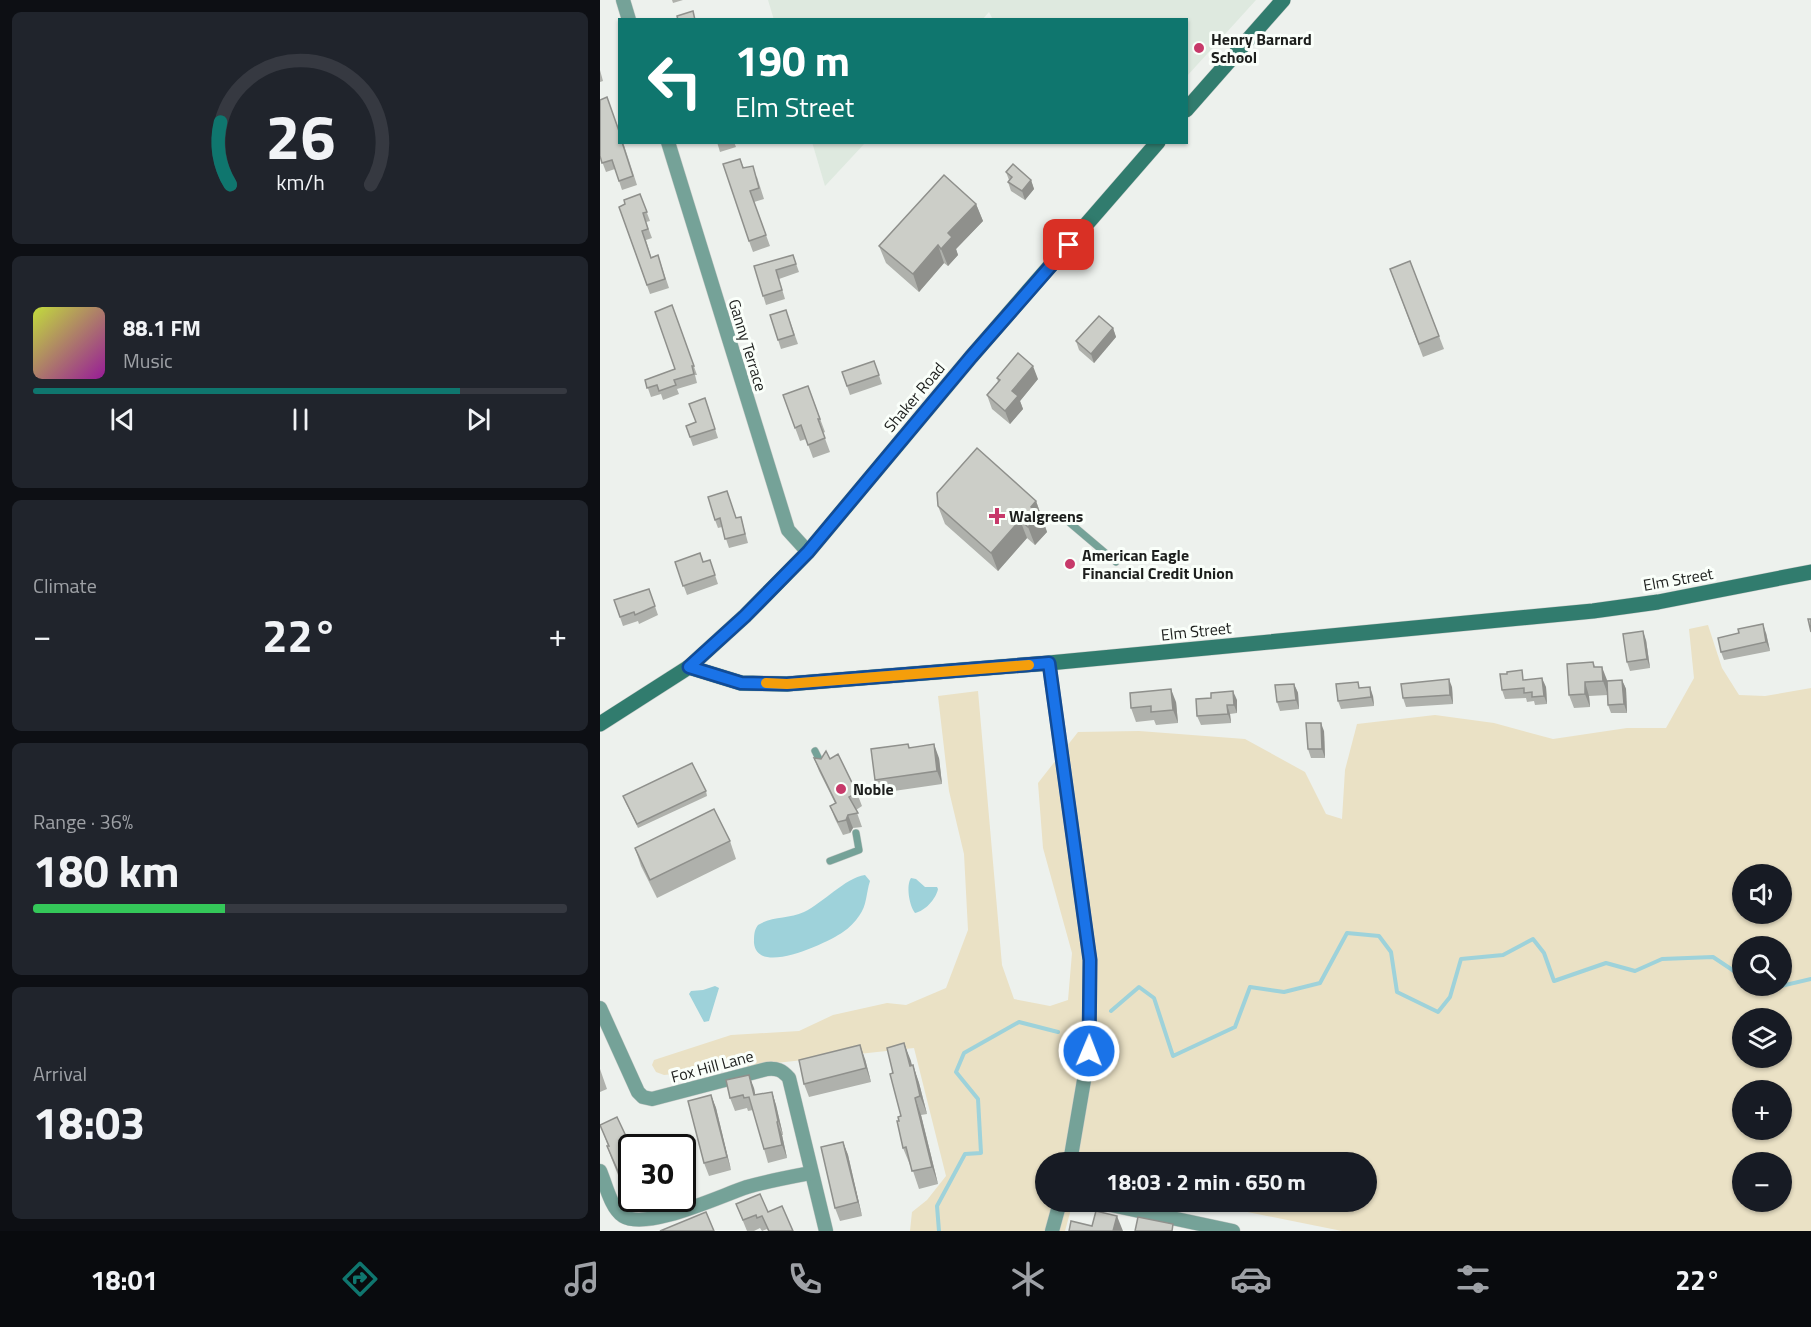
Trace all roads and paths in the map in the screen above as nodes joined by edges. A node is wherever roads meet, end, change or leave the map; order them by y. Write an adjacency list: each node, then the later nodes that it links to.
1 (623, 0): 3 (street)
2 (1283, 0): 4 (street)
3 (628, 18)
4 (1188, 108)
5 (669, 144): 8 (street, Ganny Terrace)
6 (1156, 144): 8 (street, Shaker Road)
7 (1070, 523): 9 (lane)
8 (808, 552): 12 (street, Shaker Road)
9 (1116, 562)
10 (1811, 572): 11 (street, Elm Street)
11 (1049, 663): 12 (street, Elm Street); 19 (street)
12 (689, 667): 13 (street)
13 (600, 724)
14 (815, 751): 15 (lane)
15 (824, 767)
16 (856, 832): 17 (lane)
17 (830, 861)
18 (600, 1008): 21 (street, Fox Hill Lane)
19 (1072, 1152)
20 (600, 1171): 24 (street)
21 (811, 1173): 24 (street); 25 (street, Fox Hill Lane)
22 (1057, 1212): 26 (street)
23 (1144, 1212): 27 (street)
24 (627, 1225)
25 (826, 1231)
26 (1052, 1231)
27 (1233, 1231)

